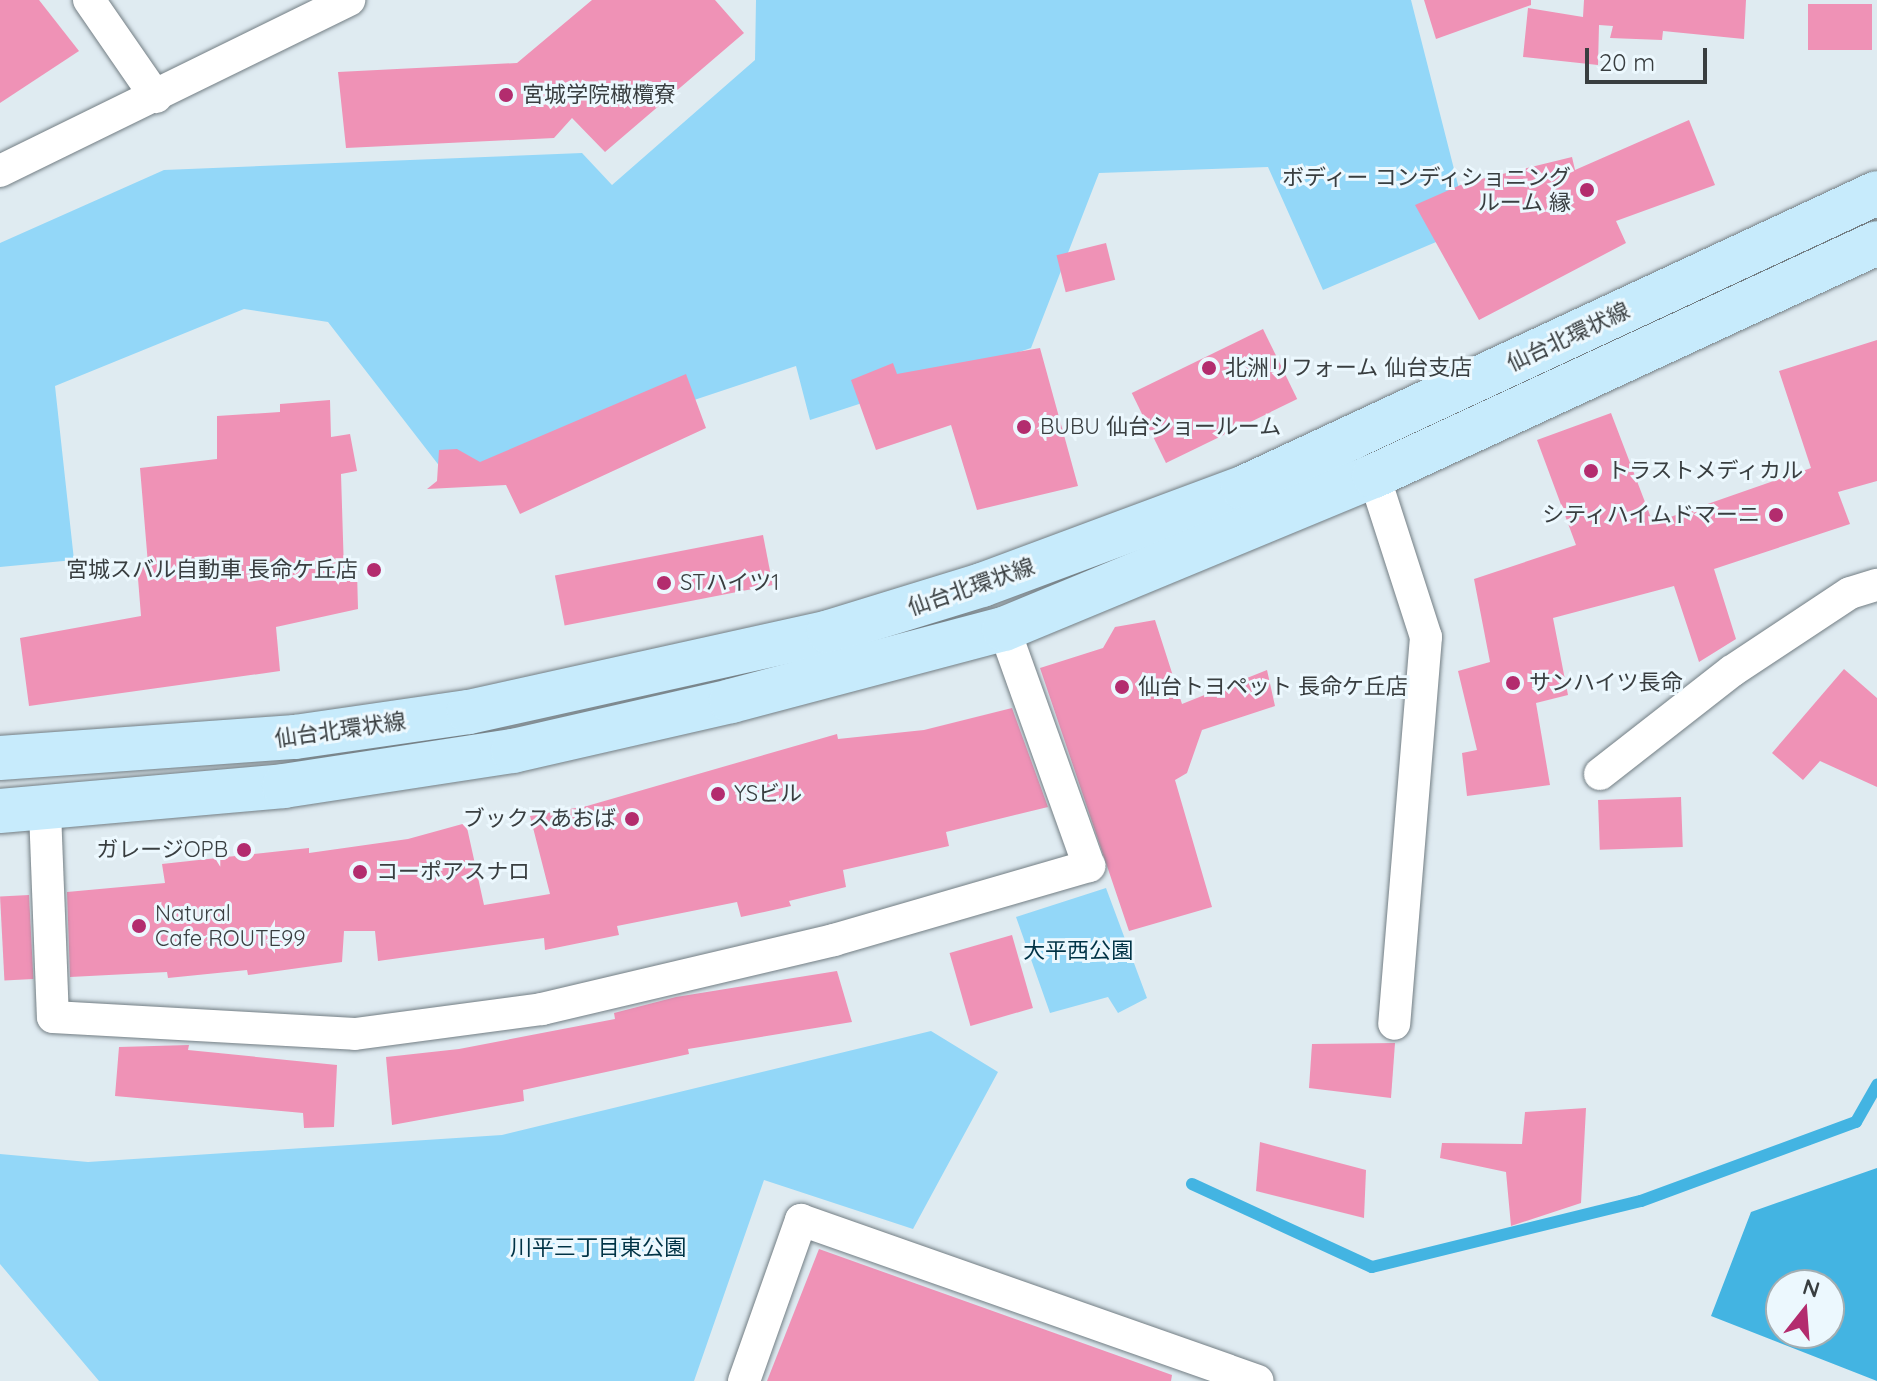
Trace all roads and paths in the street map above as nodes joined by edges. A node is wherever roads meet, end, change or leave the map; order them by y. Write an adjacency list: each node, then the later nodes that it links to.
1 (89, 0): 3 (street)
2 (349, 0): 3 (street)
3 (156, 97): 4 (street)
4 (0, 171)
5 (1877, 193): 10 (main road, 仙台北環状線)
6 (1877, 243): 7 (main road, 仙台北環状線)
7 (1374, 476): 9 (main road, 仙台北環状線); 14 (street)
8 (1877, 585): 11 (street)
9 (1004, 629): 13 (main road, 仙台北環状線); 13 (street)
10 (0, 758)
11 (1600, 774)
12 (0, 811): 13 (main road, 仙台北環状線)
13 (45, 811)
14 (1394, 1024)
15 (744, 1381): 16 (street)
16 (1257, 1381)

